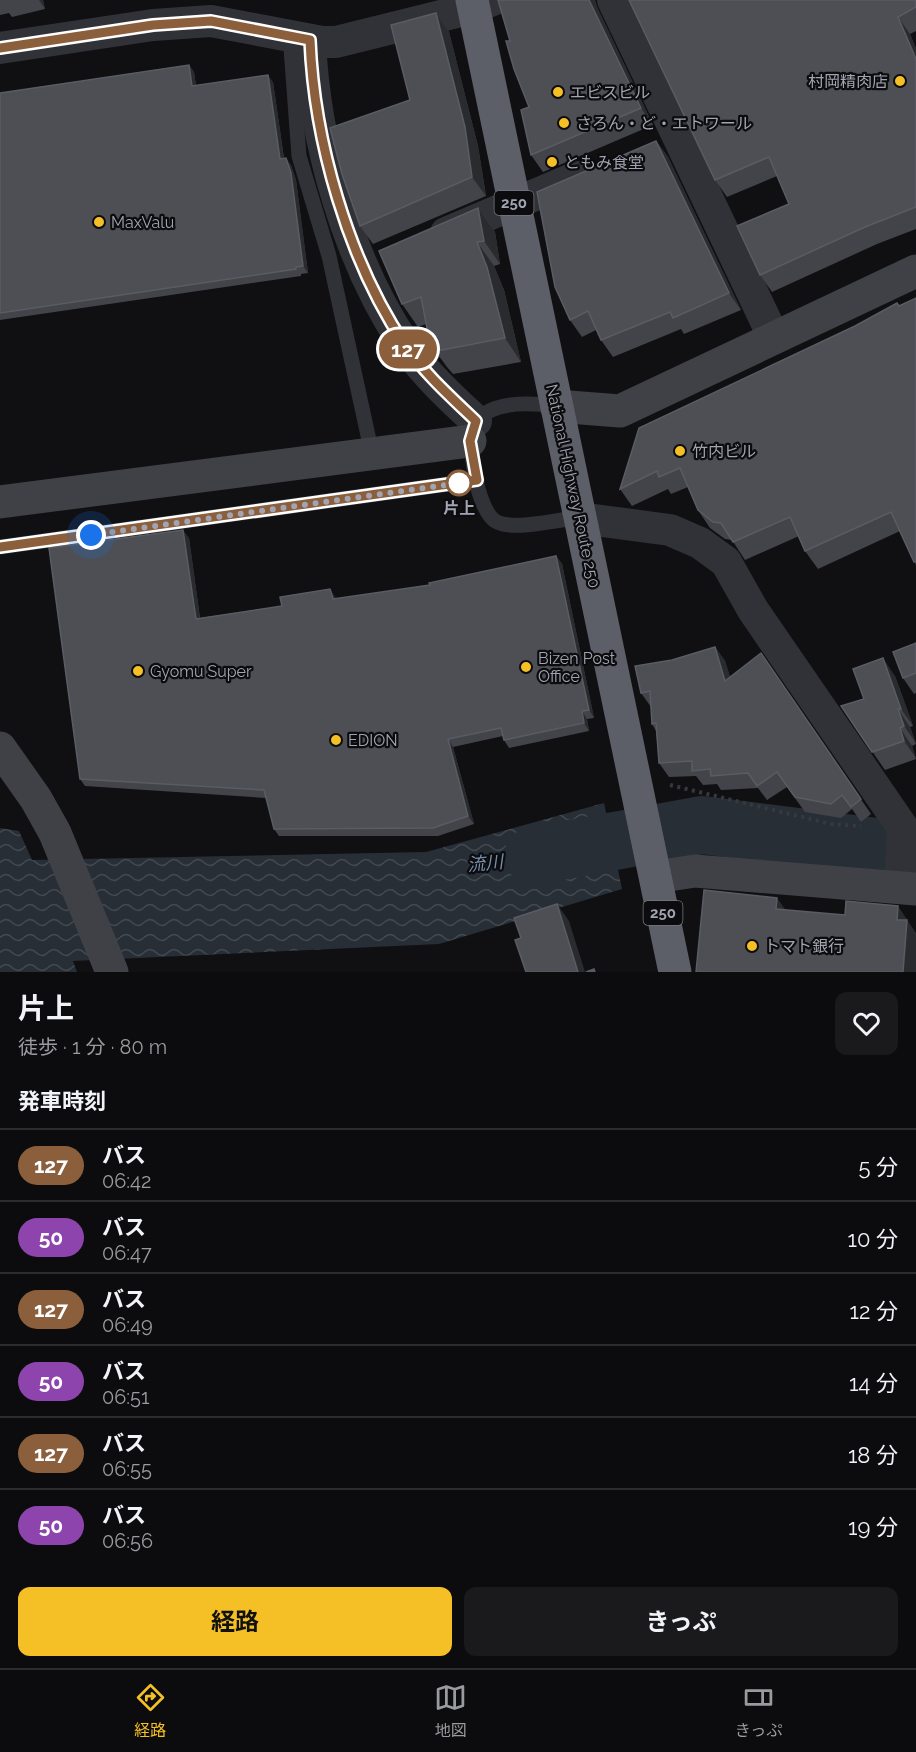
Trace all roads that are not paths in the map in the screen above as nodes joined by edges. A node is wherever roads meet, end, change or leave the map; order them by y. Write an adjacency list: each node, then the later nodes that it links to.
1 (613, 0): 9 (street)
2 (479, 3): 3 (street); 6 (highway, National Highway Route 250 / 250)
3 (300, 38): 4 (street); 7 (street); 12 (lane)
4 (0, 48)
5 (601, 167): 6 (street)
6 (514, 204): 7 (street); 10 (highway, National Highway Route 250 / 250)
7 (364, 268): 11 (street)
8 (916, 271): 9 (street)
9 (774, 338): 10 (street)
10 (556, 406): 11 (lane); 15 (highway, National Highway Route 250 / 250)
11 (473, 431): 12 (street); 13 (lane)
12 (372, 454): 14 (street)
13 (477, 480): 15 (lane); 16 (lane)
14 (0, 502)
15 (579, 518): 18 (street); 19 (highway, National Highway Route 250 / 250)
16 (0, 547)
17 (0, 748): 20 (street)
18 (904, 862): 19 (street)
19 (654, 866): 21 (highway, National Highway Route 250 / 250)
20 (111, 971)
21 (675, 972)

